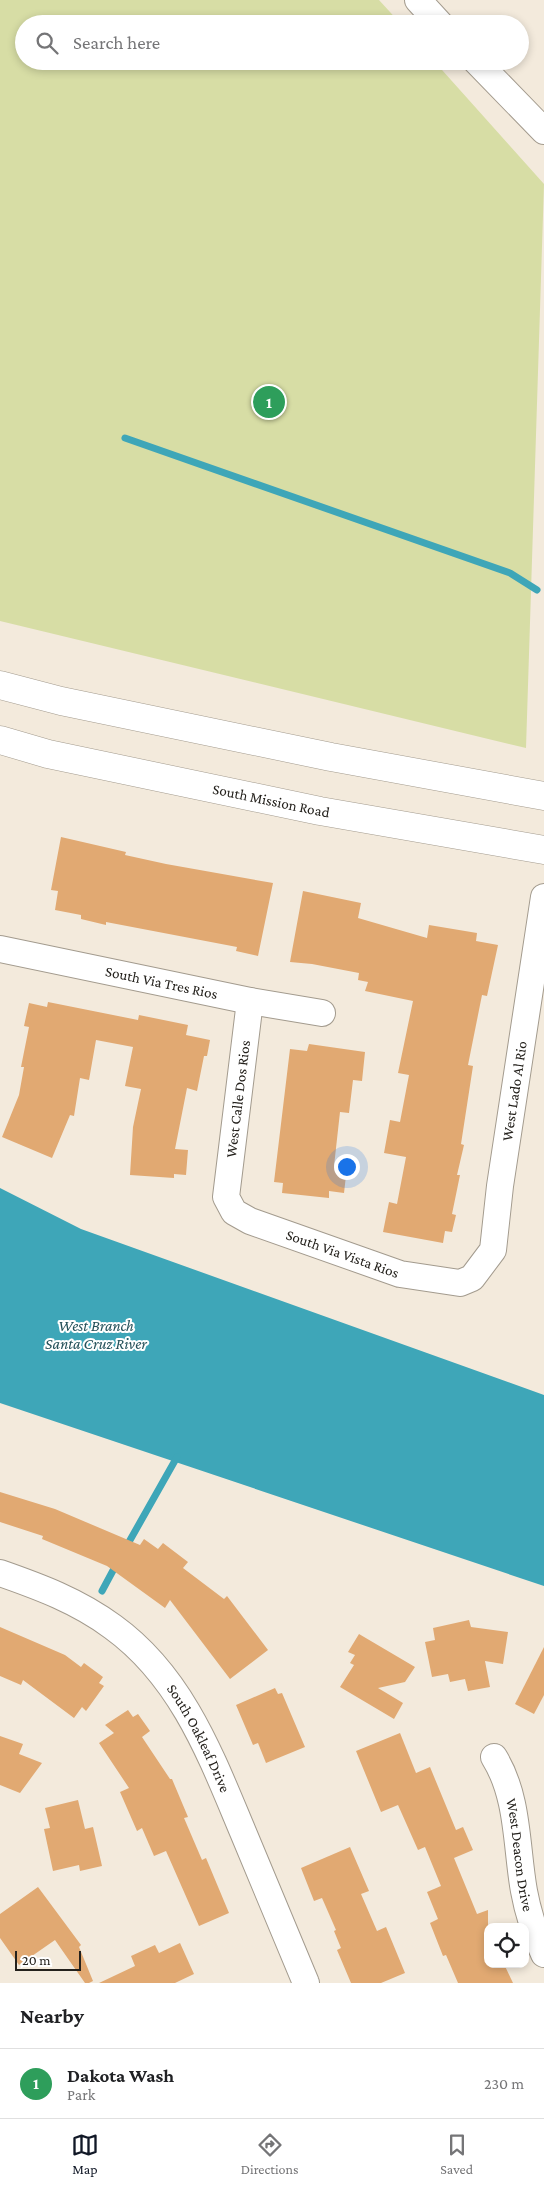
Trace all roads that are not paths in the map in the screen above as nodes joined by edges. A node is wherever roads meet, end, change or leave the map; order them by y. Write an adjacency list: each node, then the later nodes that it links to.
1 (418, 0): 2 (street)
2 (432, 15)
3 (485, 70): 4 (street)
4 (544, 131)
5 (0, 685): 7 (main road)
6 (0, 740): 8 (main road, South Mission Road)
7 (544, 796)
8 (544, 850)
9 (544, 897): 14 (street, West Lado Al Rio)
10 (0, 949): 11 (street, South Via Tres Rios)
11 (250, 1001): 12 (street, South Via Tres Rios); 13 (street, West Calle Dos Rios)
12 (322, 1013)
13 (226, 1197): 14 (street, South Via Vista Rios)
14 (472, 1278)
15 (0, 1573): 18 (street, South Oakleaf Drive)
16 (494, 1757): 17 (street, West Deacon Drive)
17 (544, 1954)
18 (306, 1983)

